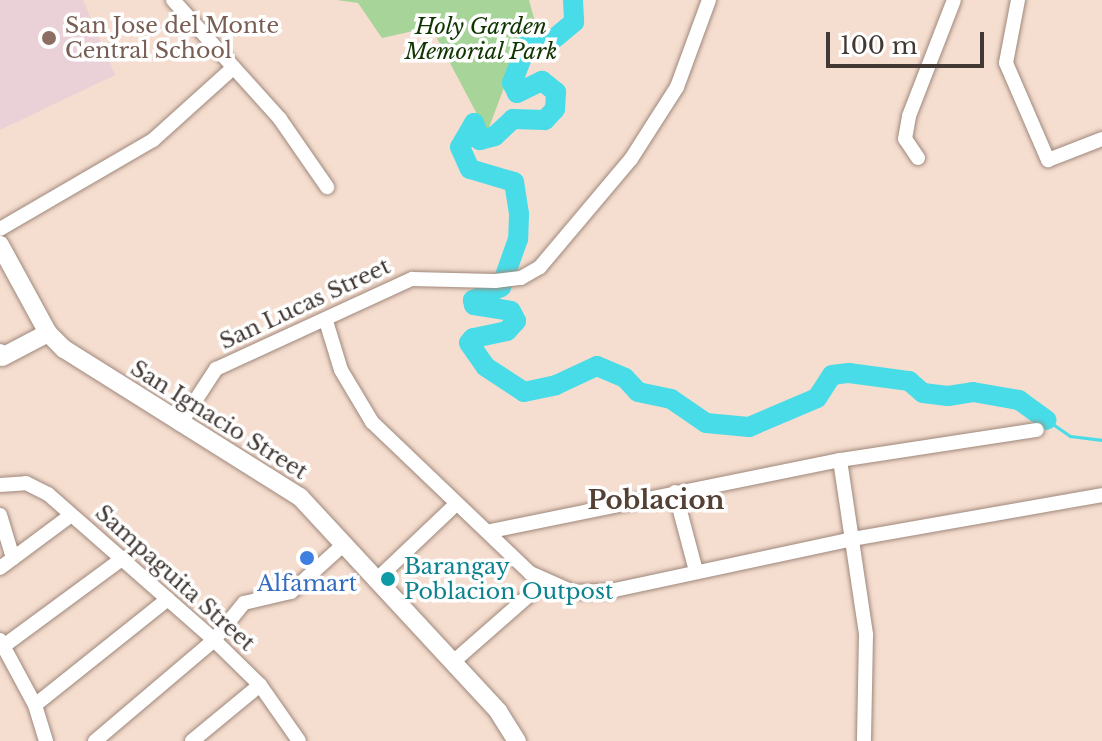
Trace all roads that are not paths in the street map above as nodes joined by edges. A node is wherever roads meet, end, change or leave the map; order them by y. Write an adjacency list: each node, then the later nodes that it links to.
1 (173, 0): 5 (street)
2 (709, 0): 11 (street, San Lucas Street)
3 (954, 0): 7 (street)
4 (1018, 0): 6 (street)
5 (233, 68): 8 (street); 9 (street)
6 (1102, 139)
7 (918, 158)
8 (327, 187)
9 (0, 229)
10 (0, 245): 12 (main road, San Ignacio Street)
11 (326, 321): 14 (street, San Lucas Street); 20 (street)
12 (48, 333): 13 (main road); 14 (main road, San Ignacio Street)
13 (1, 356)
14 (180, 424): 25 (main road, San Ignacio Street)
15 (1037, 430): 16 (street)
16 (840, 460): 18 (street); 24 (street)
17 (0, 485): 22 (street, Sampaguita Street)
18 (675, 492): 23 (street); 29 (street)
19 (1102, 495): 24 (street)
20 (455, 505): 23 (street); 30 (street)
21 (0, 515): 26 (street)
22 (71, 515): 26 (street); 27 (street, Sampaguita Street)
23 (491, 531): 31 (street)
24 (853, 539): 29 (street); 43 (street)
25 (343, 545): 30 (main road, San Ignacio Street); 33 (street)
26 (13, 558): 28 (street)
27 (123, 558): 32 (street, Sampaguita Street); 34 (street)
28 (0, 568)
29 (696, 571): 31 (street)
30 (375, 581): 35 (main road, San Ignacio Street)
31 (544, 582): 35 (street)
32 (168, 599): 33 (street, Sampaguita Street); 37 (street)
33 (214, 640): 36 (street, Sampaguita Street); 39 (street)
34 (2, 642): 37 (street)
35 (453, 662): 42 (main road, San Ignacio Street)
36 (260, 685): 40 (street); 41 (street, Sampaguita Street)
37 (35, 705): 38 (street)
38 (46, 741)
39 (95, 741)
40 (192, 741)
41 (299, 741)
42 (517, 741)
43 (864, 741)

